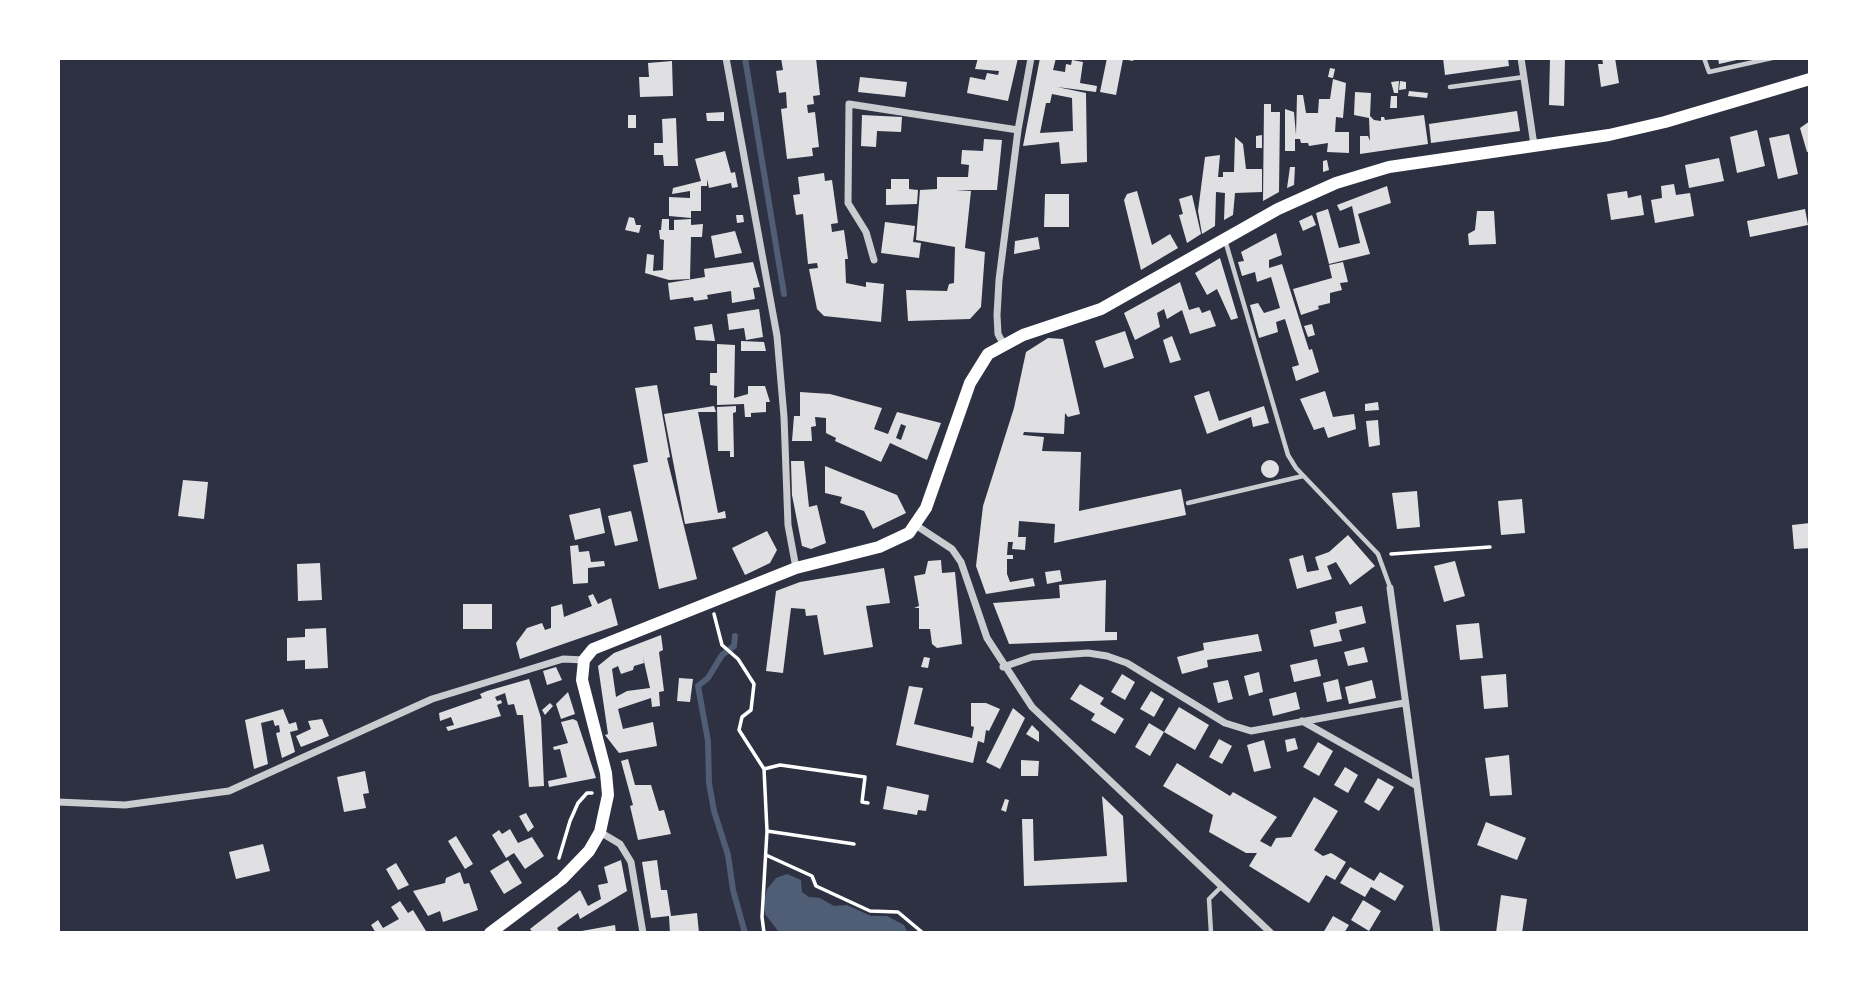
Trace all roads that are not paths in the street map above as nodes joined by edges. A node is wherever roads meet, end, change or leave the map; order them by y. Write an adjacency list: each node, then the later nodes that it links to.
1 (726, 58): 17 (street)
2 (1031, 58): 9 (street)
3 (1521, 58): 6 (street)
4 (1704, 58): 5 (lane)
5 (1772, 58)
6 (1524, 76): 8 (lane); 10 (street)
7 (1810, 79): 10 (main road)
8 (1450, 87)
9 (1018, 130): 12 (street); 13 (street)
10 (1534, 145): 11 (main road)
11 (1225, 239): 13 (main road); 14 (lane)
12 (874, 260)
13 (1004, 345): 16 (main road)
14 (1303, 476): 15 (lane); 18 (lane)
15 (1188, 503)
16 (917, 526): 17 (main road); 20 (street)
17 (796, 568): 19 (main road)
18 (1390, 588): 21 (street)
19 (584, 660): 24 (street); 25 (main road)
20 (1003, 667): 22 (street); 26 (street)
21 (1404, 703): 22 (street); 23 (street)
22 (1301, 721): 23 (street)
23 (1417, 786): 31 (street)
24 (58, 802)
25 (600, 832): 27 (main road); 28 (street)
26 (1221, 886): 29 (lane); 30 (street)
27 (490, 933)
28 (643, 933)
29 (1211, 933)
30 (1271, 933)
31 (1437, 933)

